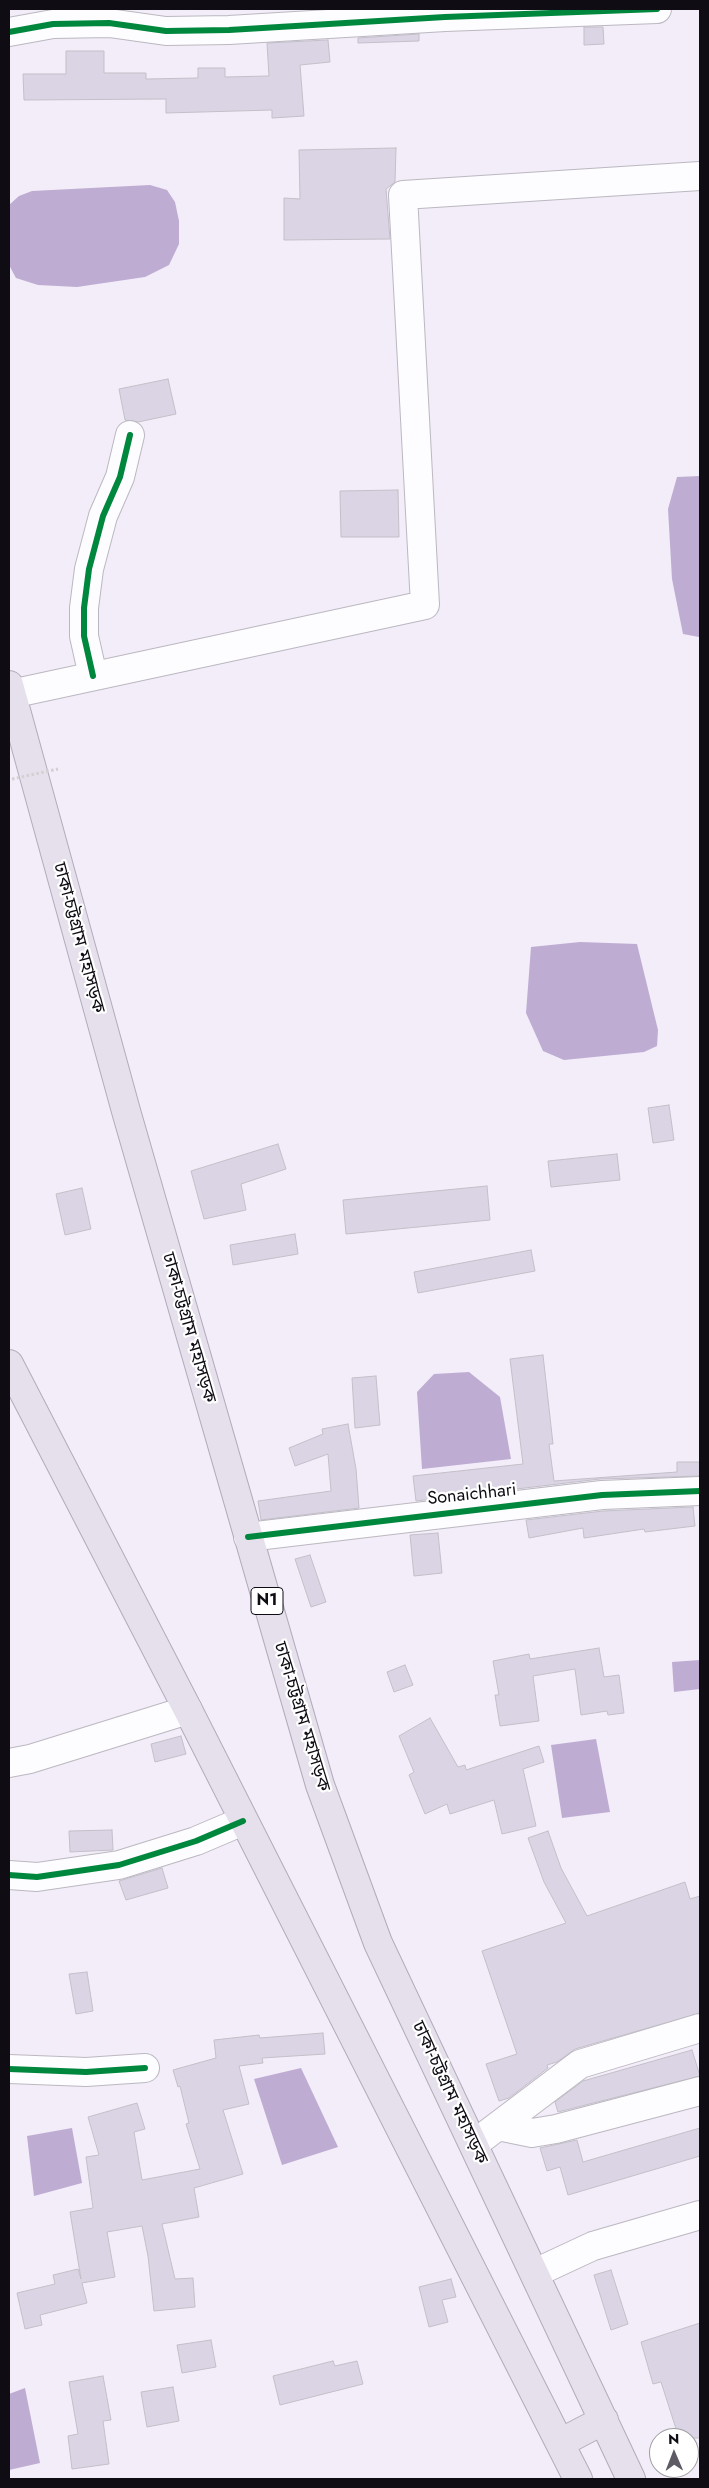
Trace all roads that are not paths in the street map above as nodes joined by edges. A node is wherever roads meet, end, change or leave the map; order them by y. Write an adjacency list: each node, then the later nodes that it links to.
1 (656, 9): 2 (street)
2 (563, 10): 3 (street)
3 (444, 13): 4 (street)
4 (9, 32)
5 (700, 176): 7 (street)
6 (130, 435): 7 (street)
7 (93, 676): 8 (street)
8 (10, 689): 11 (highway, ঢাকা-চট্টগ্রাম মহাসড়ক / N1)
9 (9, 1364): 12 (highway)
10 (700, 1490): 11 (street, Sonaichhari)
11 (248, 1537): 21 (highway, ঢাকা-চট্টগ্রাম মহাসড়ক / N1)
12 (188, 1710): 13 (street); 14 (highway)
13 (9, 1762)
14 (243, 1821): 15 (street); 25 (highway)
15 (9, 1875)
16 (700, 2028): 20 (street)
17 (145, 2068): 18 (street)
18 (9, 2069)
19 (700, 2091): 20 (street)
20 (498, 2126): 21 (street)
21 (474, 2144): 23 (highway, ঢাকা-চট্টগ্রাম মহাসড়ক / N1)
22 (700, 2215): 23 (street)
23 (535, 2273): 24 (highway, ঢাকা-চট্টগ্রাম মহাসড়ক / N1)
24 (604, 2420): 25 (highway); 27 (highway, ঢাকা-চট্টগ্রাম মহাসড়ক / N1)
25 (560, 2444): 26 (highway)
26 (578, 2479)
27 (631, 2479)

